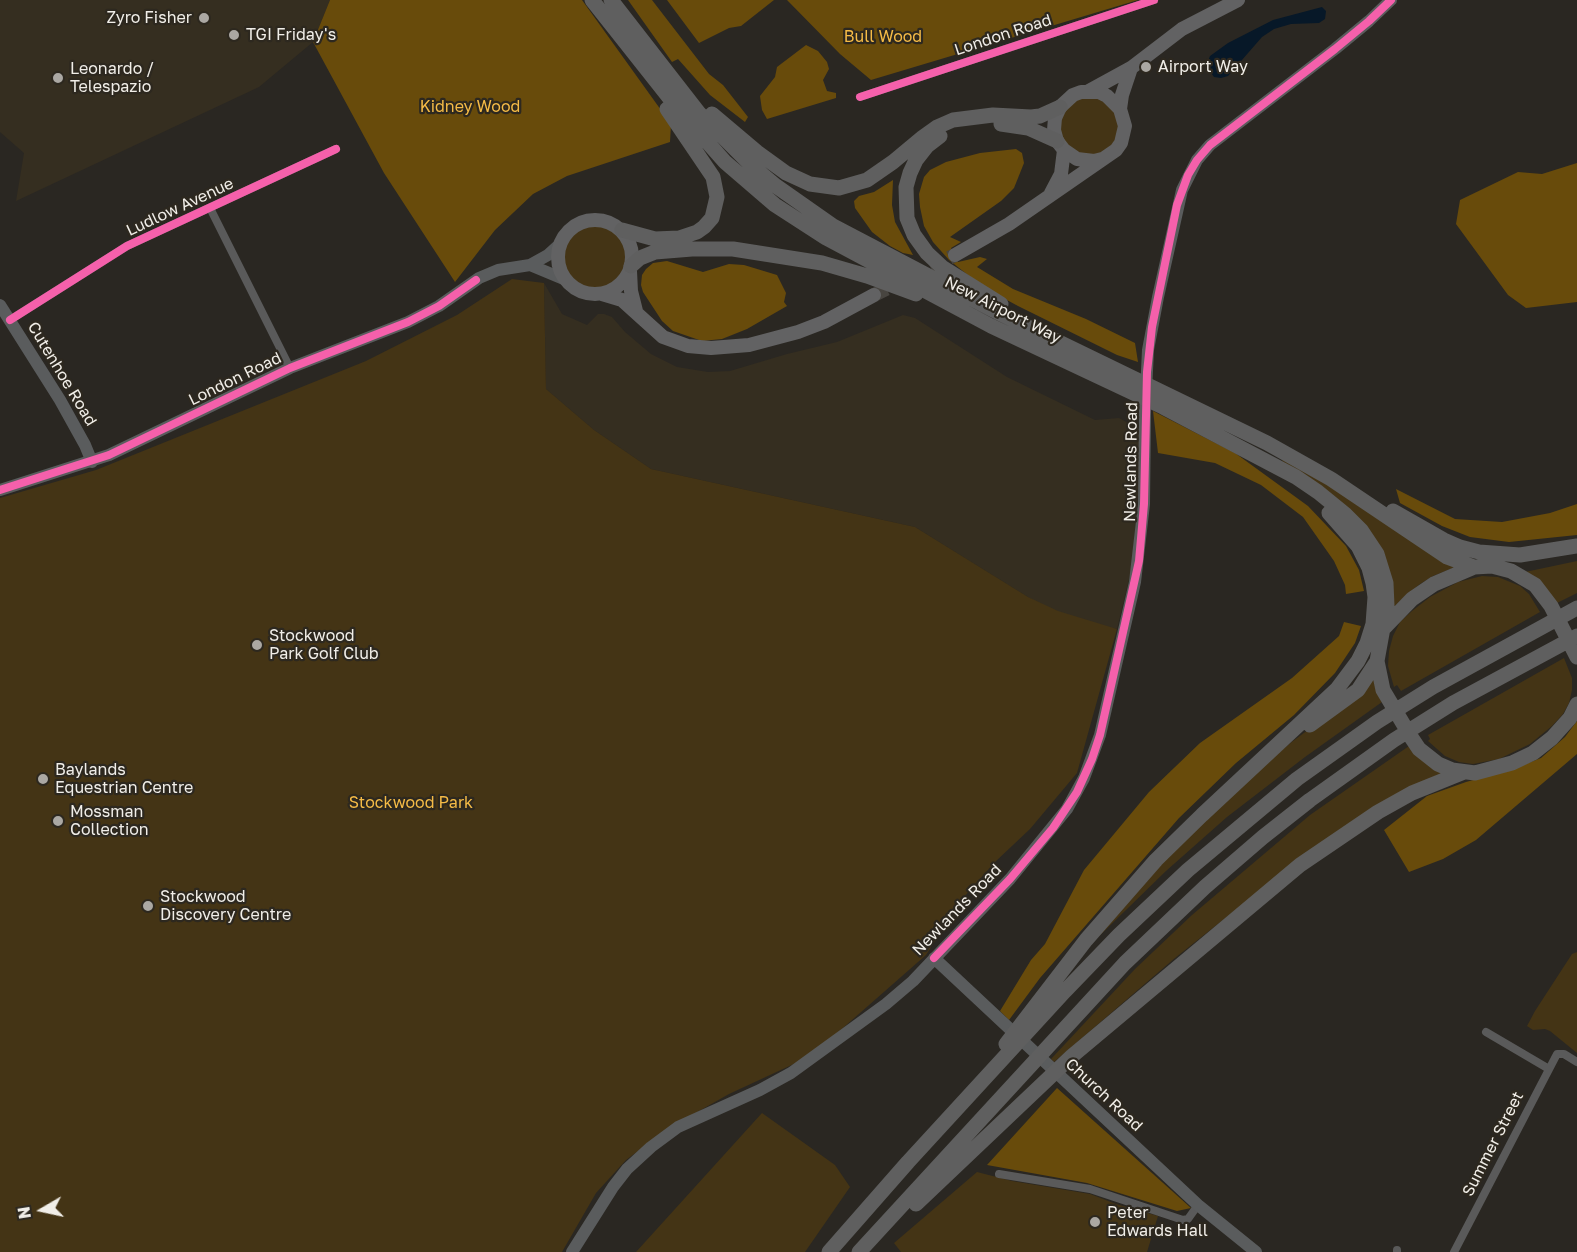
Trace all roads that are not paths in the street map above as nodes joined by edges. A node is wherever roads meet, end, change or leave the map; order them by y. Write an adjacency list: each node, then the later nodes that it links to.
1 (592, 0): 6 (highway, New Airport Way)
2 (611, 0): 8 (highway, New Airport Way)
3 (1154, 0): 10 (street, London Road)
4 (1238, 0): 7 (main road)
5 (1389, 1): 48 (street, Newlands Road)
6 (626, 43): 18 (highway); 27 (highway, New Airport Way)
7 (1131, 68): 9 (main road); 12 (main road)
8 (670, 76): 11 (highway); 30 (highway, New Airport Way)
9 (1089, 91): 11 (main road); 12 (main road)
10 (860, 97)
11 (1060, 107): 13 (main road)
12 (1120, 109): 15 (main road)
13 (1060, 146): 15 (main road); 16 (main road); 30 (highway)
14 (336, 149): 17 (street, Ludlow Avenue)
15 (1102, 159): 16 (main road)
16 (1050, 194): 20 (main road)
17 (210, 208): 29 (street, Ludlow Avenue); 31 (street, Ludlow Avenue)
18 (621, 230): 19 (main road); 22 (main road)
19 (559, 245): 21 (street, London Road); 23 (main road)
20 (955, 255)
21 (530, 265): 23 (street); 31 (street, London Road)
22 (630, 269): 24 (main road); 27 (highway); 28 (main road)
23 (566, 280): 24 (main road)
24 (602, 294): 28 (main road)
25 (874, 295): 28 (main road)
26 (0, 305): 29 (street, Cutenhoe Road)
27 (959, 308): 32 (highway, New Airport Way)
28 (636, 311)
29 (10, 320): 33 (street, Cutenhoe Road)
30 (1062, 342): 34 (highway, New Airport Way)
31 (290, 368): 33 (street, London Road)
32 (1253, 454): 41 (highway, New Airport Way); 46 (highway)
33 (92, 462): 35 (street, London Road)
34 (1331, 479): 36 (highway); 38 (highway, New Airport Way)
35 (0, 490)
36 (1577, 546)
37 (1577, 555): 39 (highway)
38 (1474, 567): 39 (highway); 41 (highway)
39 (1503, 568): 43 (highway)
40 (1577, 608): 49 (highway)
41 (1383, 629): 44 (highway, New Airport Way)
42 (1577, 636): 57 (highway)
43 (1577, 657)
44 (1377, 662): 46 (highway); 47 (highway)
45 (1577, 704): 47 (highway)
46 (1259, 762): 49 (highway)
47 (1464, 772): 58 (highway)
48 (934, 958): 54 (street, Church Road); 55 (street, Newlands Road)
49 (1033, 1017): 56 (highway)
50 (1486, 1032): 52 (street)
51 (1577, 1062): 52 (street, Summer Street)
52 (1549, 1069): 60 (street, Summer Street)
53 (999, 1174): 54 (street)
54 (1198, 1205): 59 (street, Church Road)
55 (572, 1252)
56 (829, 1252)
57 (859, 1252)
58 (870, 1252)
59 (1256, 1252)
60 (1454, 1252)

